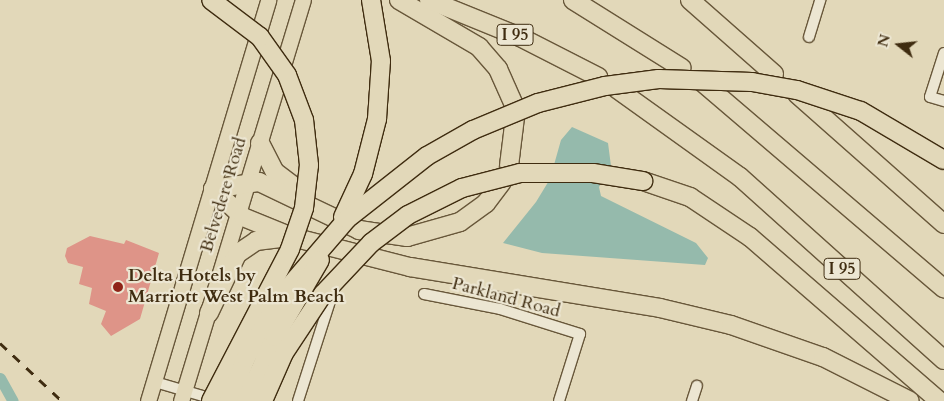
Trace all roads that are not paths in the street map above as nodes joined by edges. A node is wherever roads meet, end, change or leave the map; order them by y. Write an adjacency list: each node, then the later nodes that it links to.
1 (211, 0): 36 (highway, bridge)
2 (268, 0): 22 (main road, Belvedere Road)
3 (303, 0): 19 (main road, Belvedere Road)
4 (371, 0): 39 (highway, bridge)
5 (399, 0): 25 (highway)
6 (429, 0): 14 (highway, I 95)
7 (573, 0): 12 (highway)
8 (690, 0): 13 (highway)
9 (820, 0): 10 (street)
10 (809, 37)
11 (944, 54): 18 (street)
12 (682, 68)
13 (774, 74)
14 (598, 77)
15 (702, 82): 28 (highway)
16 (616, 89): 31 (highway, I 95)
17 (797, 94): 24 (highway)
18 (944, 101)
19 (260, 144): 21 (main road, Belvedere Road); 25 (highway)
20 (944, 160): 38 (highway, bridge)
21 (250, 181): 22 (highway); 23 (main road, Belvedere Road); 25 (highway)
22 (213, 189): 23 (highway); 32 (main road, Belvedere Road)
23 (238, 214): 26 (highway); 30 (main road, Belvedere Road)
24 (944, 224)
25 (359, 230)
26 (292, 237): 30 (highway); 44 (highway)
27 (335, 285): 41 (street)
28 (944, 289)
29 (424, 294): 42 (street, Parkland Road)
30 (210, 313): 34 (main road, Belvedere Road)
31 (944, 360)
32 (155, 382): 34 (street); 35 (main road, Belvedere Road)
33 (697, 386): 43 (street)
34 (183, 396): 37 (street)
35 (148, 401)
36 (211, 401)
37 (218, 401)
38 (229, 401)
39 (246, 401)
40 (263, 401): 45 (highway, bridge)
41 (298, 401)
42 (559, 401)
43 (692, 401)
44 (910, 401)
45 (939, 401)

